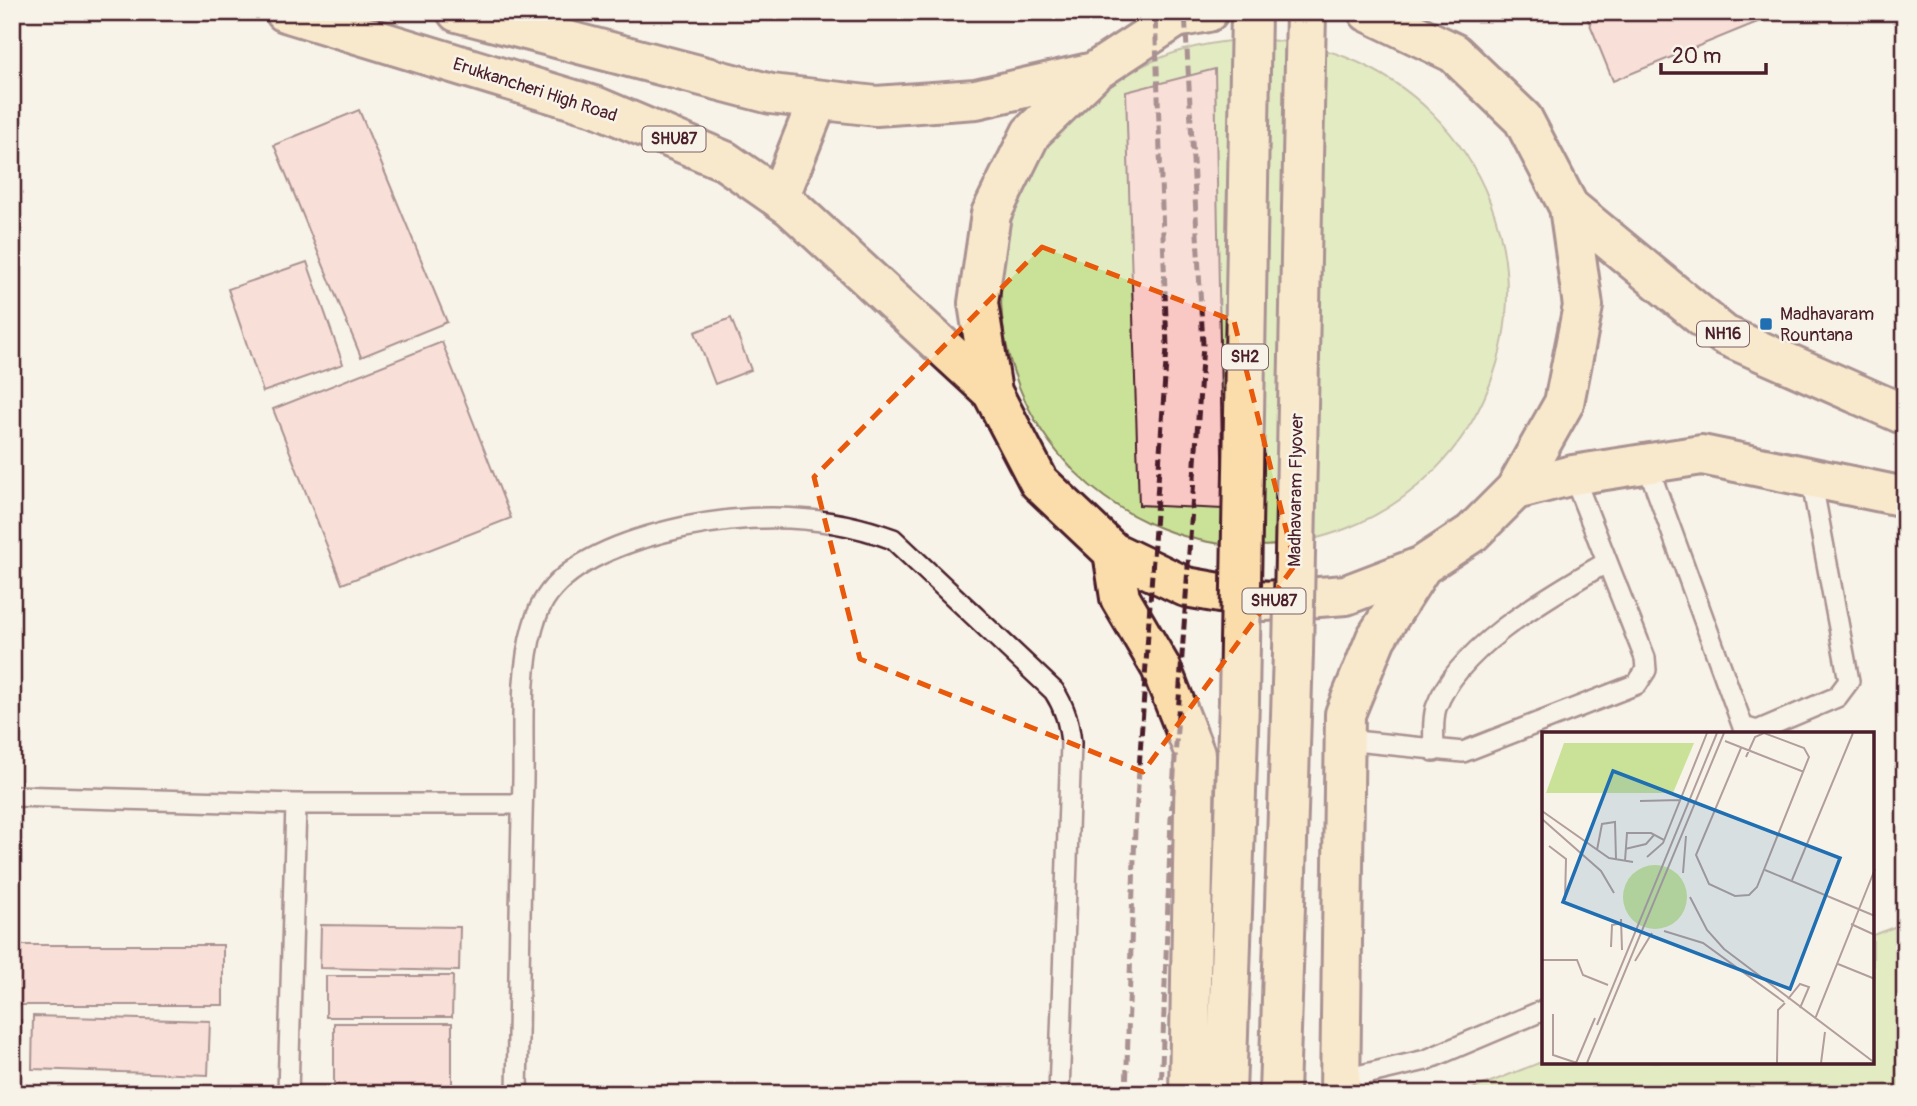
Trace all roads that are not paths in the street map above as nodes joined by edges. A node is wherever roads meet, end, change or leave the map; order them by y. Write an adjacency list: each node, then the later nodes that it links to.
1 (285, 12): 11 (main road, Erukkancheri High Road / SHU87)
2 (457, 12): 10 (main road, SHU87)
3 (1251, 12): 34 (main road, SH2, bridge)
4 (1306, 12): 35 (main road, Madhavaram Flyover, bridge)
5 (1367, 12): 8 (main road, SHU87)
6 (1425, 12): 8 (main road)
7 (1187, 14): 9 (main road, SHU87)
8 (1454, 53): 12 (main road, SHU87)
9 (1094, 72): 10 (main road, SHU87); 13 (main road, SHU87)
10 (818, 100): 11 (main road)
11 (779, 198): 13 (main road, Erukkancheri High Road / SHU87)
12 (1569, 207): 14 (main road, NH16); 18 (main road, SHU87)
13 (992, 392): 20 (main road, SHU87)
14 (1905, 415)
15 (1647, 464): 16 (main road); 17 (main road); 17 (lane)
16 (1573, 475): 18 (main road); 21 (lane)
17 (1811, 478): 19 (main road)
18 (1515, 490): 22 (main road, SHU87)
19 (1905, 497)
20 (1113, 552): 22 (main road, SHU87); 33 (main road)
21 (1607, 562): 24 (lane); 24 (lane)
22 (1422, 566): 23 (main road)
23 (1345, 740): 24 (lane); 29 (main road)
24 (1434, 751)
25 (12, 796): 26 (lane)
26 (296, 804): 27 (lane); 30 (lane)
27 (522, 804): 31 (lane); 32 (lane)
28 (1542, 1011): 29 (lane)
29 (1340, 1087)
30 (288, 1094)
31 (517, 1094)
32 (1059, 1094)
33 (1189, 1094)
34 (1226, 1094)
35 (1279, 1094)

